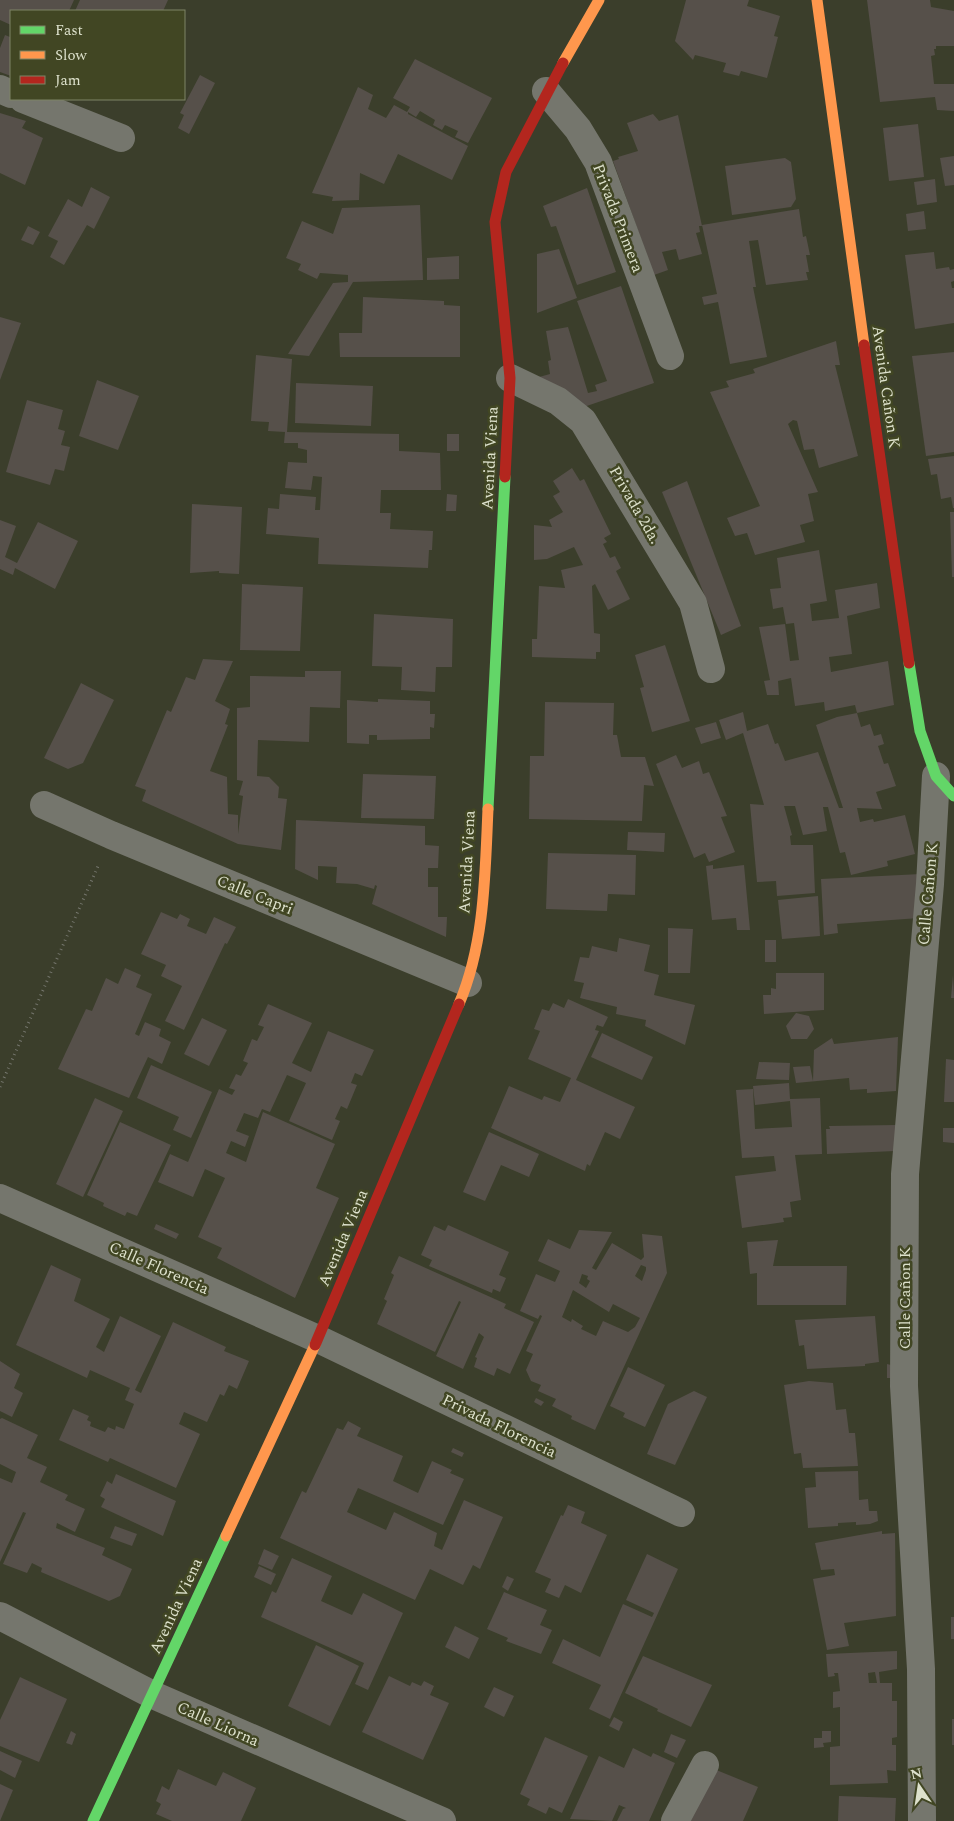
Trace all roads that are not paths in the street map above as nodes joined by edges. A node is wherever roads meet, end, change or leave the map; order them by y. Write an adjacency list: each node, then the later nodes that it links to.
1 (599, 0): 3 (street, Avenida Viena)
2 (817, 0): 9 (street, Avenida Cañon K)
3 (546, 91): 6 (street, Privada Primera); 7 (street, Avenida Viena)
4 (26, 100): 5 (street)
5 (121, 138)
6 (670, 356)
7 (510, 378): 8 (street, Privada 2da.); 12 (street, Avenida Viena)
8 (711, 670)
9 (936, 776): 10 (street); 22 (street, Calle Cañon K)
10 (954, 796)
11 (44, 805): 12 (street, Calle Capri)
12 (468, 983): 14 (street, Avenida Viena)
13 (0, 1198): 14 (street, Calle Florencia)
14 (318, 1339): 15 (street, Privada Florencia); 17 (street, Avenida Viena)
15 (681, 1513)
16 (0, 1616): 17 (street, Calle Liorna)
17 (153, 1695): 19 (street, Avenida Viena); 20 (street, Calle Liorna)
18 (705, 1765): 21 (street)
19 (93, 1821)
20 (442, 1821)
21 (675, 1821)
22 (922, 1821)

